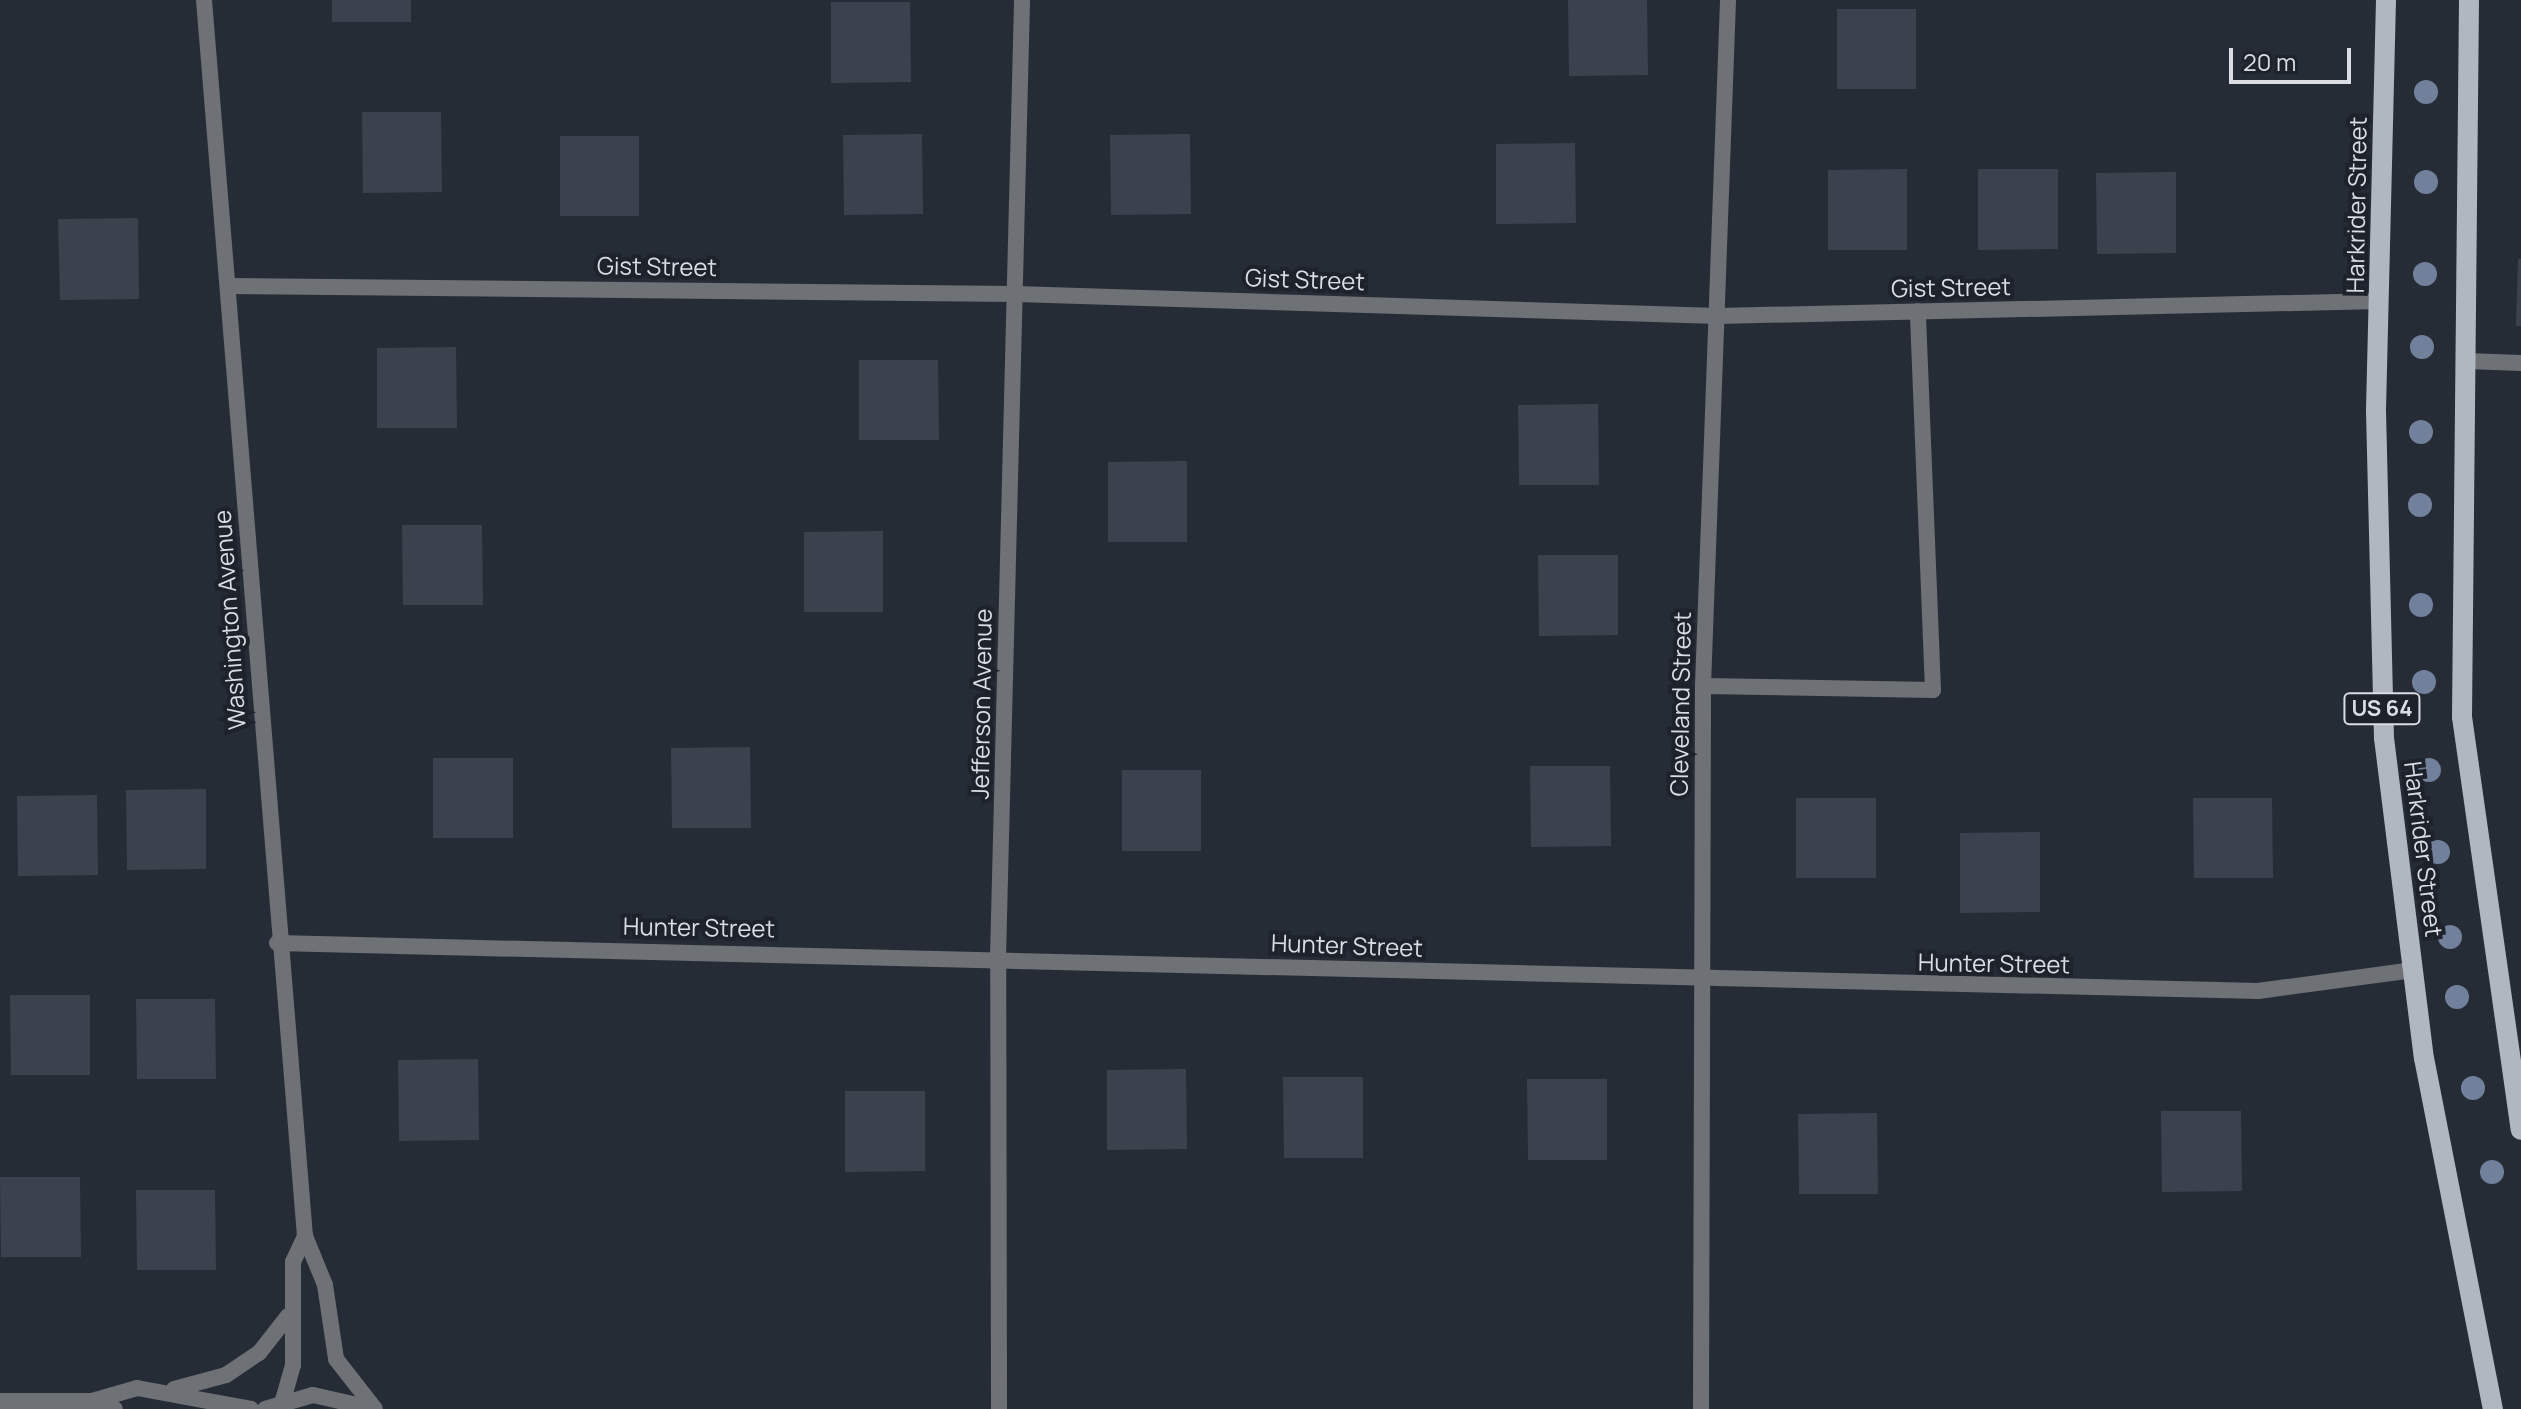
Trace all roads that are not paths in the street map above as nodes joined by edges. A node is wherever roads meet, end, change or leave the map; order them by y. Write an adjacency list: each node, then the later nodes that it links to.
1 (204, 0): 6 (street, Washington Avenue)
2 (1022, 0): 7 (street, Jefferson Avenue)
3 (1728, 0): 10 (street, Cleveland Street)
4 (2386, 0): 8 (main road, Harkrider Street / US 64)
5 (2469, 0): 11 (main road)
6 (228, 286): 7 (street, Gist Street); 14 (street, Washington Avenue)
7 (1015, 294): 10 (street, Gist Street); 15 (street, Jefferson Avenue)
8 (2380, 301): 9 (street, Gist Street); 16 (main road, Harkrider Street / US 64)
9 (1918, 311): 10 (street, Gist Street); 13 (street)
10 (1719, 316): 13 (street, Cleveland Street)
11 (2467, 361): 12 (street); 18 (main road)
12 (2521, 363)
13 (1703, 686): 17 (street, Cleveland Street)
14 (277, 943): 15 (street, Hunter Street); 19 (street, Washington Avenue)
15 (998, 957): 17 (street, Hunter Street); 29 (street, Jefferson Avenue)
16 (2414, 970): 17 (street, Hunter Street); 31 (main road, Harkrider Street / US 64)
17 (1702, 982): 30 (street, Cleveland Street)
18 (2521, 1130)
19 (305, 1236): 20 (street, Washington Avenue); 28 (street, Washington Avenue)
20 (288, 1316): 21 (street); 22 (street, Washington Avenue)
21 (174, 1389): 24 (street); 26 (street)
22 (283, 1400): 27 (street); 28 (street)
23 (0, 1401): 24 (street)
24 (92, 1401): 25 (street)
25 (115, 1409)
26 (251, 1409)
27 (265, 1409)
28 (373, 1409)
29 (999, 1409)
30 (1701, 1409)
31 (2493, 1409)

